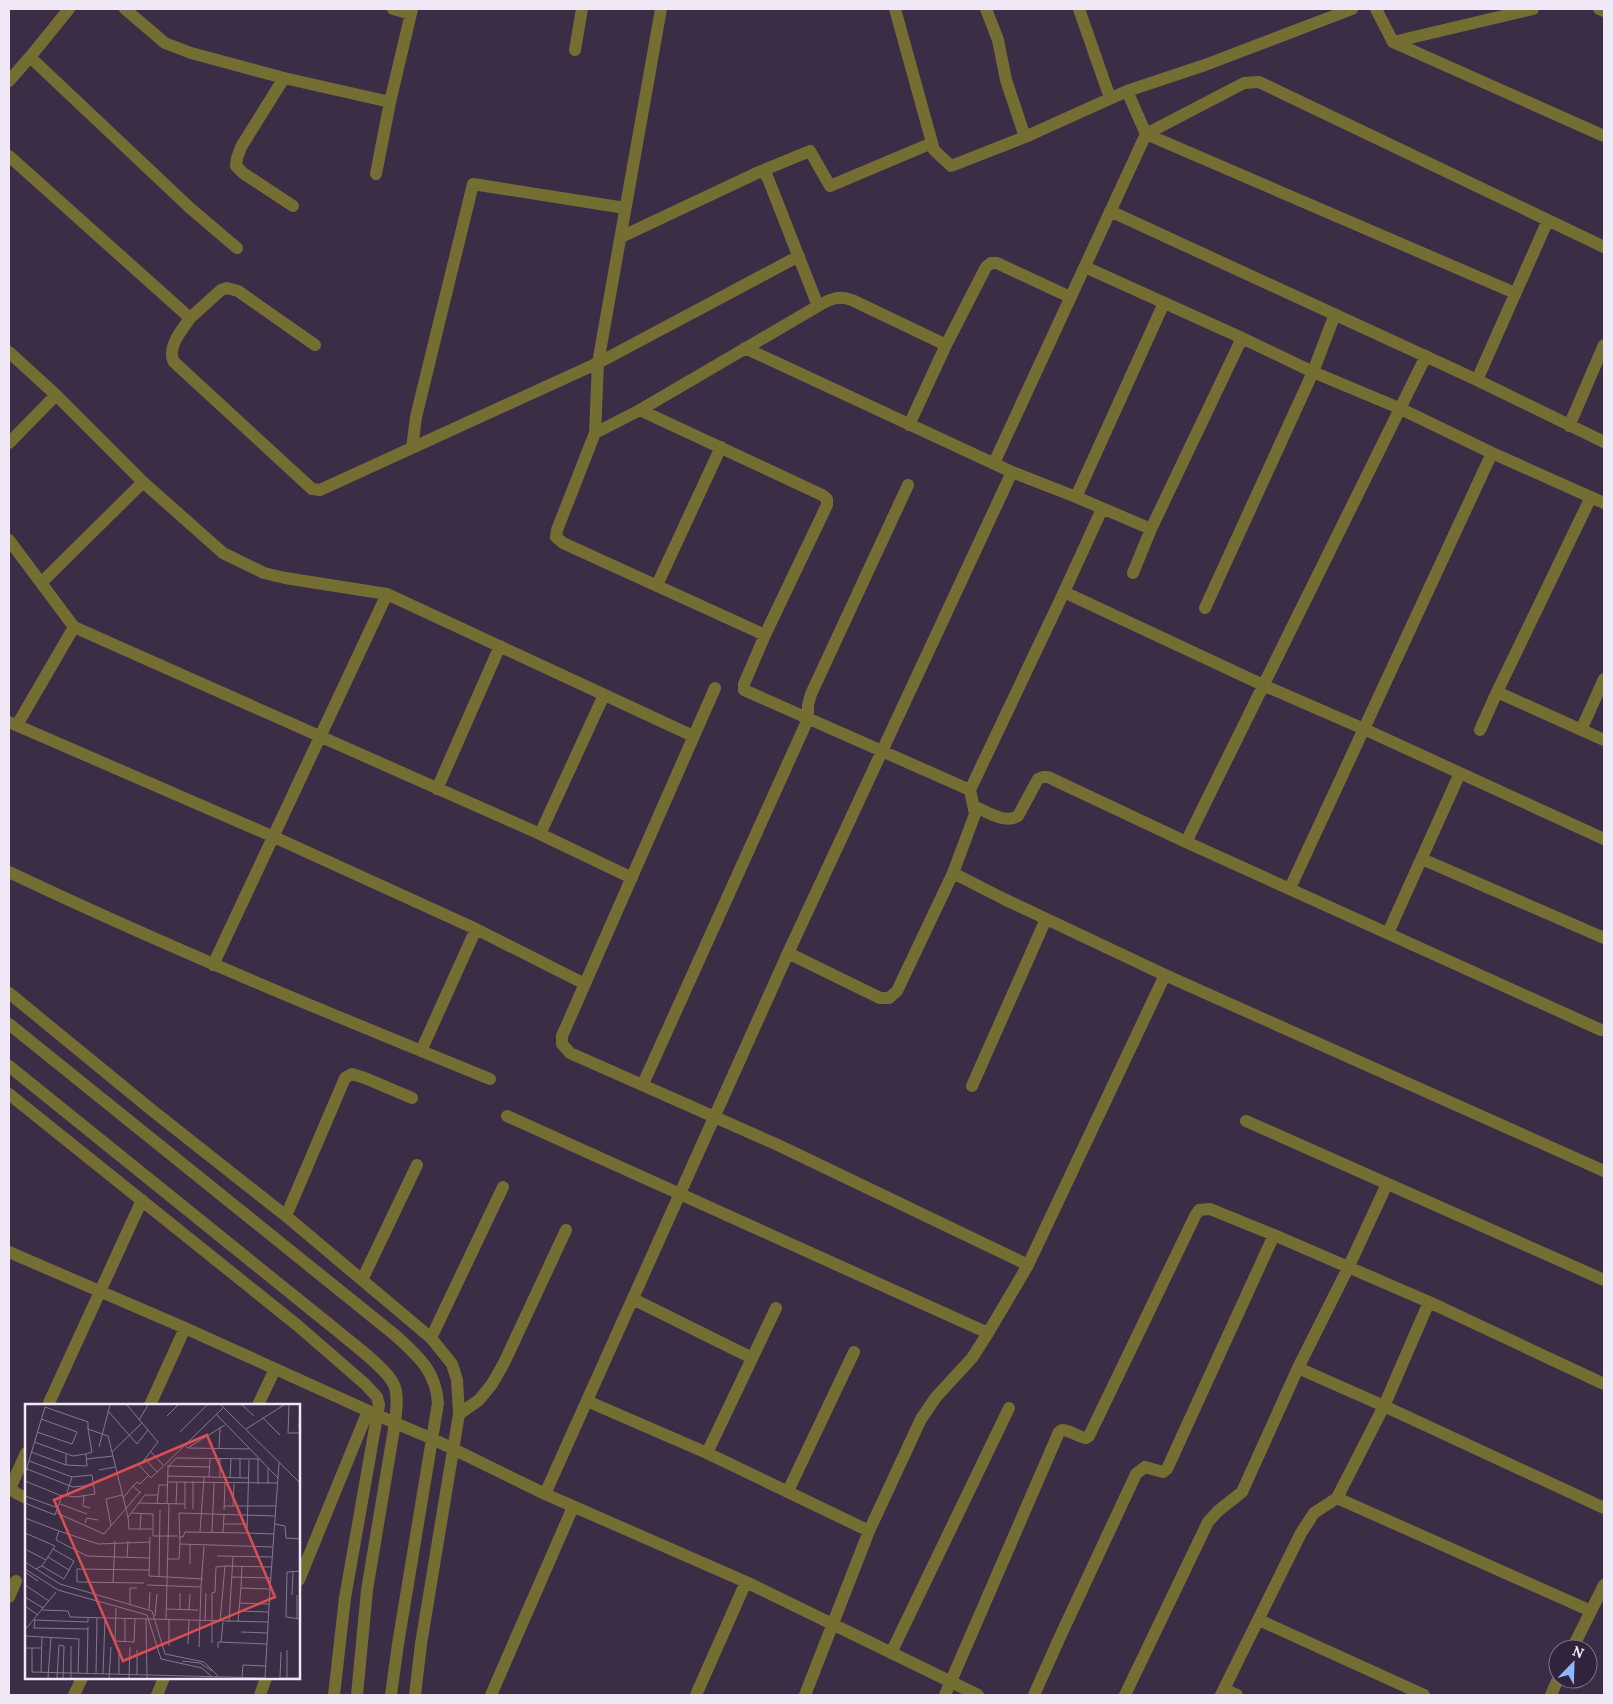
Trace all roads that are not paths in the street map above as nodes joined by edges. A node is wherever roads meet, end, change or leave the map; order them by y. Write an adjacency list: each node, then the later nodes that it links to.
1 (69, 9): 17 (street)
2 (125, 9): 18 (street)
3 (393, 9): 13 (street)
4 (582, 9): 16 (street)
5 (661, 9): 31 (street)
6 (894, 9): 26 (street)
7 (986, 9): 25 (street)
8 (1079, 9): 21 (street)
9 (1352, 9): 20 (street)
10 (1376, 9): 15 (street)
11 (1533, 9): 15 (street)
12 (1599, 9): 14 (street)
13 (411, 11): 22 (street)
14 (1604, 11)
15 (1393, 42): 24 (street)
16 (575, 50)
17 (30, 57): 19 (street); 36 (street)
18 (284, 78): 22 (street); 30 (street)
19 (9, 81)
20 (1127, 91): 21 (street); 23 (street)
21 (1110, 98): 25 (street)
22 (390, 102): 29 (street)
23 (1146, 134): 32 (street); 33 (street); 39 (street)
24 (1604, 136)
25 (1025, 138): 26 (street)
26 (932, 143): 28 (street)
27 (9, 156): 44 (street)
28 (759, 172): 34 (street); 37 (street)
29 (376, 174)
30 (293, 206)
31 (625, 208): 34 (street); 64 (street)
32 (1110, 212): 38 (street); 43 (street)
33 (1548, 220): 35 (street); 39 (street)
34 (621, 237): 52 (street)
35 (1604, 247)
36 (237, 248)
37 (799, 256): 42 (street); 52 (street)
38 (1085, 267): 40 (street); 41 (street)
39 (1515, 293): 54 (street)
40 (1070, 297): 48 (street); 66 (street)
41 (1164, 303): 45 (street); 70 (street)
42 (818, 306): 48 (street); 49 (street)
43 (1335, 314): 51 (street); 53 (street)
44 (190, 318): 46 (street); 64 (street)
45 (1242, 338): 53 (street); 74 (street)
46 (315, 345)
47 (1604, 345): 59 (street)
48 (946, 346): 58 (street)
49 (745, 348): 57 (street); 58 (street)
50 (9, 352): 55 (street)
51 (1426, 356): 54 (street); 56 (street)
52 (598, 363): 60 (street); 64 (street)
53 (1313, 372): 56 (street); 81 (street)
54 (1477, 380): 59 (street)
55 (56, 395): 62 (street); 68 (street)
56 (1399, 408): 65 (street); 86 (street)
57 (640, 410): 60 (street); 63 (street)
58 (909, 425): 66 (street)
59 (1569, 426): 61 (street)
60 (595, 432): 78 (street)
61 (1604, 442)
62 (9, 444)
63 (720, 447): 78 (street); 83 (street)
64 (412, 448)
65 (1492, 453): 71 (street); 92 (street)
66 (994, 462): 67 (street)
67 (1012, 472): 70 (street); 98 (street)
68 (143, 482): 77 (street); 80 (street)
69 (908, 486): 90 (street)
70 (1076, 497): 73 (street)
71 (1591, 497): 72 (street); 88 (street)
72 (1604, 503)
73 (1102, 509): 74 (street); 79 (street)
74 (1151, 529): 76 (street)
75 (9, 540): 77 (street)
76 (1133, 573)
77 (41, 584): 82 (street)
78 (657, 585): 83 (street)
79 (1064, 592): 86 (street); 101 (street)
80 (387, 594): 84 (street); 96 (street)
81 (1205, 608)
82 (74, 627): 91 (street); 96 (street)
83 (765, 634): 90 (street)
84 (500, 646): 89 (street); 100 (street)
85 (1604, 679): 94 (street)
86 (1263, 685): 92 (street); 106 (street)
87 (715, 688): 95 (street)
88 (1497, 692): 93 (street); 94 (street)
89 (604, 695): 95 (street); 103 (street)
90 (808, 719): 98 (street); 126 (street)
91 (13, 724): 104 (street)
92 (1364, 729): 99 (street); 111 (street)
93 (1480, 730)
94 (1581, 730): 97 (street)
95 (693, 736): 110 (street)
96 (320, 737): 100 (street); 104 (street)
97 (1604, 740)
98 (882, 751): 101 (street); 116 (street)
99 (1460, 773): 105 (street); 107 (street)
100 (437, 789): 103 (street)
101 (970, 790): 102 (street)
102 (974, 806): 106 (street); 109 (street)
103 (540, 834): 110 (street)
104 (274, 837): 113 (street); 117 (street)
105 (1604, 838)
106 (1186, 842): 111 (street)
107 (1422, 859): 114 (street); 115 (street)
108 (9, 872): 117 (street)
109 (953, 873): 112 (street); 116 (street)
110 (632, 878): 119 (street)
111 (1290, 888): 114 (street)
112 (1046, 919): 118 (street); 127 (street)
113 (476, 928): 119 (street); 123 (street)
114 (1388, 933): 122 (street)
115 (1604, 938)
116 (788, 953): 131 (street)
117 (213, 965): 123 (street)
118 (1165, 975): 134 (street); 143 (street)
119 (585, 984): 126 (street)
120 (9, 993): 139 (street)
121 (9, 1024): 168 (street)
122 (1603, 1028)
123 (421, 1051): 125 (street)
124 (9, 1066): 167 (street)
125 (490, 1079)
126 (643, 1084): 131 (street)
127 (972, 1086)
128 (9, 1094): 138 (street)
129 (412, 1098): 139 (street)
130 (507, 1116): 137 (street)
131 (716, 1116): 137 (street); 143 (street)
132 (1246, 1121): 135 (street)
133 (416, 1165): 145 (street)
134 (1604, 1171)
135 (1387, 1184): 144 (street); 146 (street)
136 (503, 1187): 153 (street)
137 (680, 1195): 148 (street); 152 (street)
138 (142, 1200): 147 (street); 165 (street)
139 (286, 1216): 145 (street)
140 (566, 1230): 166 (street)
141 (1274, 1235): 144 (street); 192 (street); 206 (street)
142 (9, 1252): 147 (street)
143 (1028, 1265): 152 (street)
144 (1349, 1266): 149 (street); 156 (street)
145 (362, 1280): 153 (street)
146 (1604, 1280)
147 (100, 1290): 151 (street); 160 (street)
148 (633, 1299): 155 (street); 159 (street)
149 (1429, 1302): 158 (street); 163 (street)
150 (776, 1308): 155 (street)
151 (185, 1328): 157 (street); 161 (street)
152 (988, 1333): 178 (street)
153 (431, 1338): 166 (street)
154 (854, 1352): 172 (street)
155 (752, 1358): 170 (street)
156 (1298, 1368): 163 (street); 207 (street)
157 (275, 1369): 162 (street); 165 (street)
158 (1604, 1384)
159 (587, 1401): 170 (street); 173 (street)
160 (48, 1404)
161 (150, 1404)
162 (258, 1404)
163 (1384, 1406): 175 (street); 177 (street)
164 (1009, 1408): 188 (street)
165 (372, 1413): 167 (street); 179 (street); 197 (street)
166 (459, 1414): 169 (street)
167 (394, 1423): 168 (street); 198 (street)
168 (433, 1439): 169 (street); 199 (street)
169 (453, 1449): 173 (street); 200 (street)
170 (707, 1453): 172 (street)
171 (25, 1455): 174 (street)
172 (788, 1491): 178 (street)
173 (545, 1494): 176 (street)
174 (25, 1498)
175 (1337, 1498): 184 (street); 185 (street)
176 (573, 1507): 181 (street); 201 (street)
177 (1604, 1508)
178 (869, 1531): 186 (street)
179 (300, 1578)
180 (16, 1581): 183 (street)
181 (746, 1582): 186 (street); 202 (street)
182 (1604, 1585): 184 (street)
183 (9, 1597)
184 (1591, 1611): 187 (street)
185 (1258, 1620): 193 (street); 209 (street)
186 (833, 1624): 188 (street); 203 (street)
187 (1577, 1639)
188 (891, 1653): 192 (street)
189 (82, 1679): 194 (street)
190 (164, 1679): 195 (street)
191 (266, 1679): 196 (street)
192 (950, 1682): 204 (street); 205 (street)
193 (1222, 1692): 208 (street)
194 (74, 1695)
195 (157, 1695)
196 (260, 1695)
197 (334, 1695)
198 (357, 1695)
199 (392, 1695)
200 (415, 1695)
201 (491, 1695)
202 (696, 1695)
203 (805, 1695)
204 (945, 1695)
205 (978, 1695)
206 (1034, 1695)
207 (1125, 1695)
208 (1237, 1695)
209 (1424, 1695)

